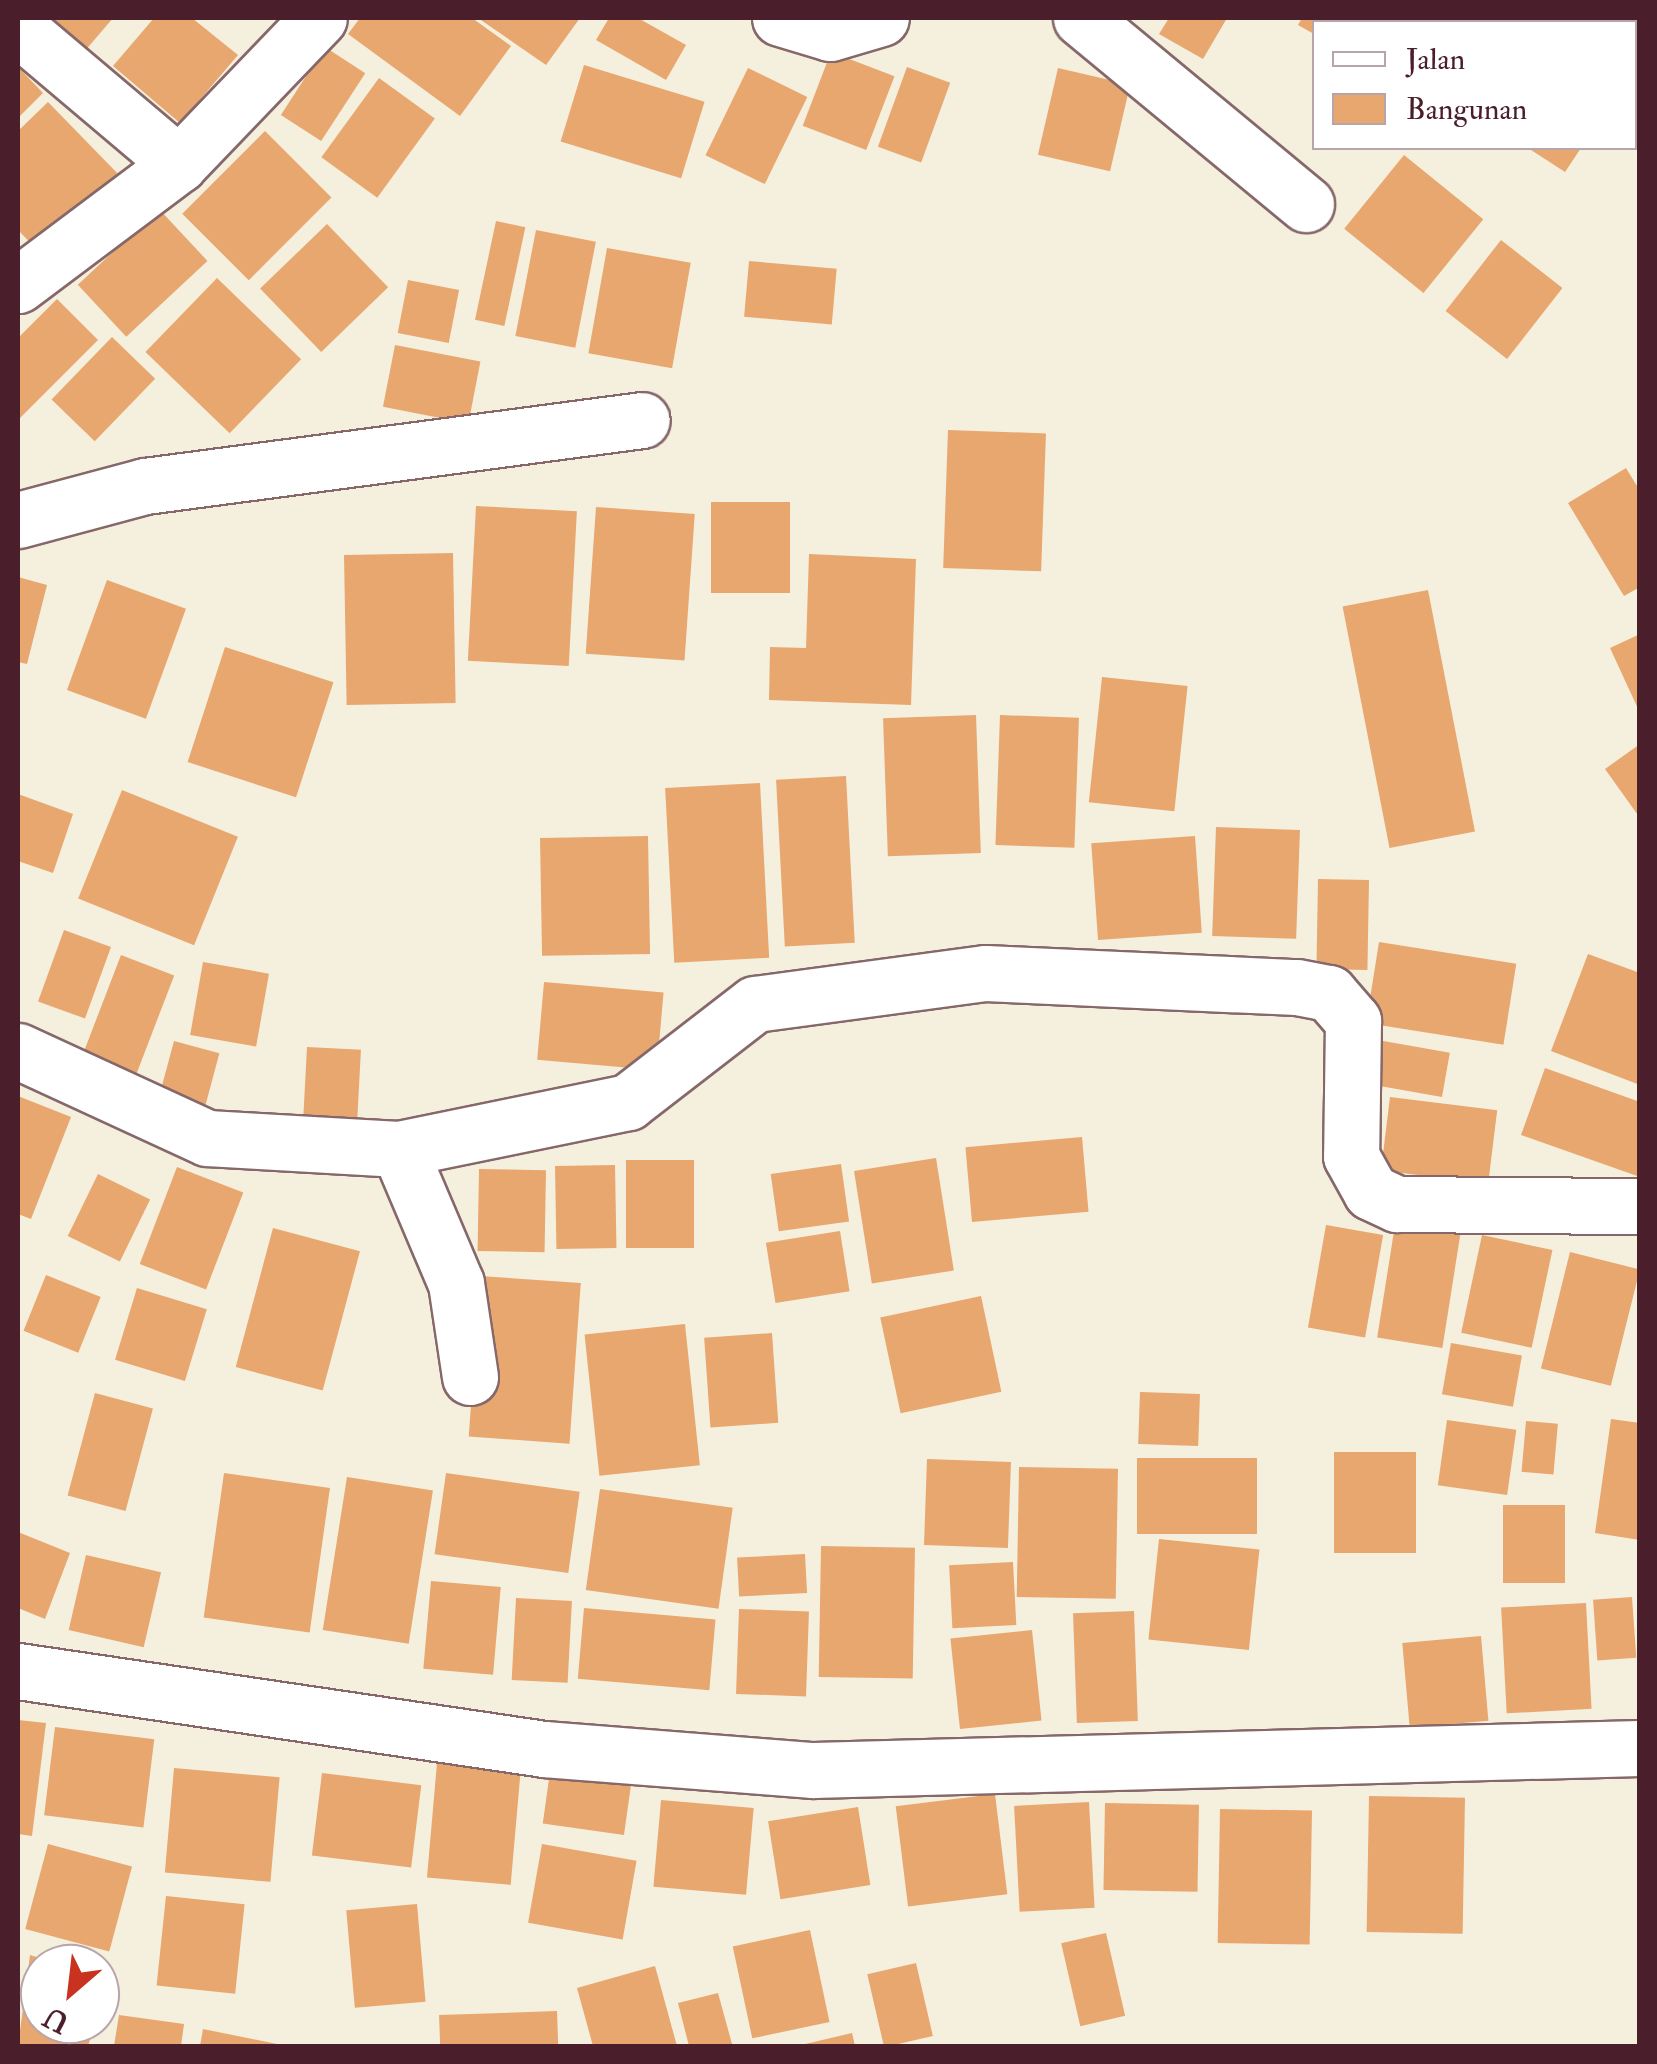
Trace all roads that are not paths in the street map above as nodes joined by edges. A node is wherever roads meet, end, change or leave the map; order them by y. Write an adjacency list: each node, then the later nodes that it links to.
1 (319, 18): 6 (street)
2 (780, 18): 3 (street)
3 (881, 18)
4 (1081, 18): 7 (street)
5 (18, 28): 6 (street)
6 (179, 164): 8 (street)
7 (1306, 204)
8 (18, 285)
9 (642, 420): 10 (street)
10 (18, 520)
11 (18, 1051): 12 (street)
12 (399, 1148): 13 (street); 14 (street)
13 (1640, 1206)
14 (470, 1377)
15 (18, 1671): 16 (street)
16 (1640, 1748)

